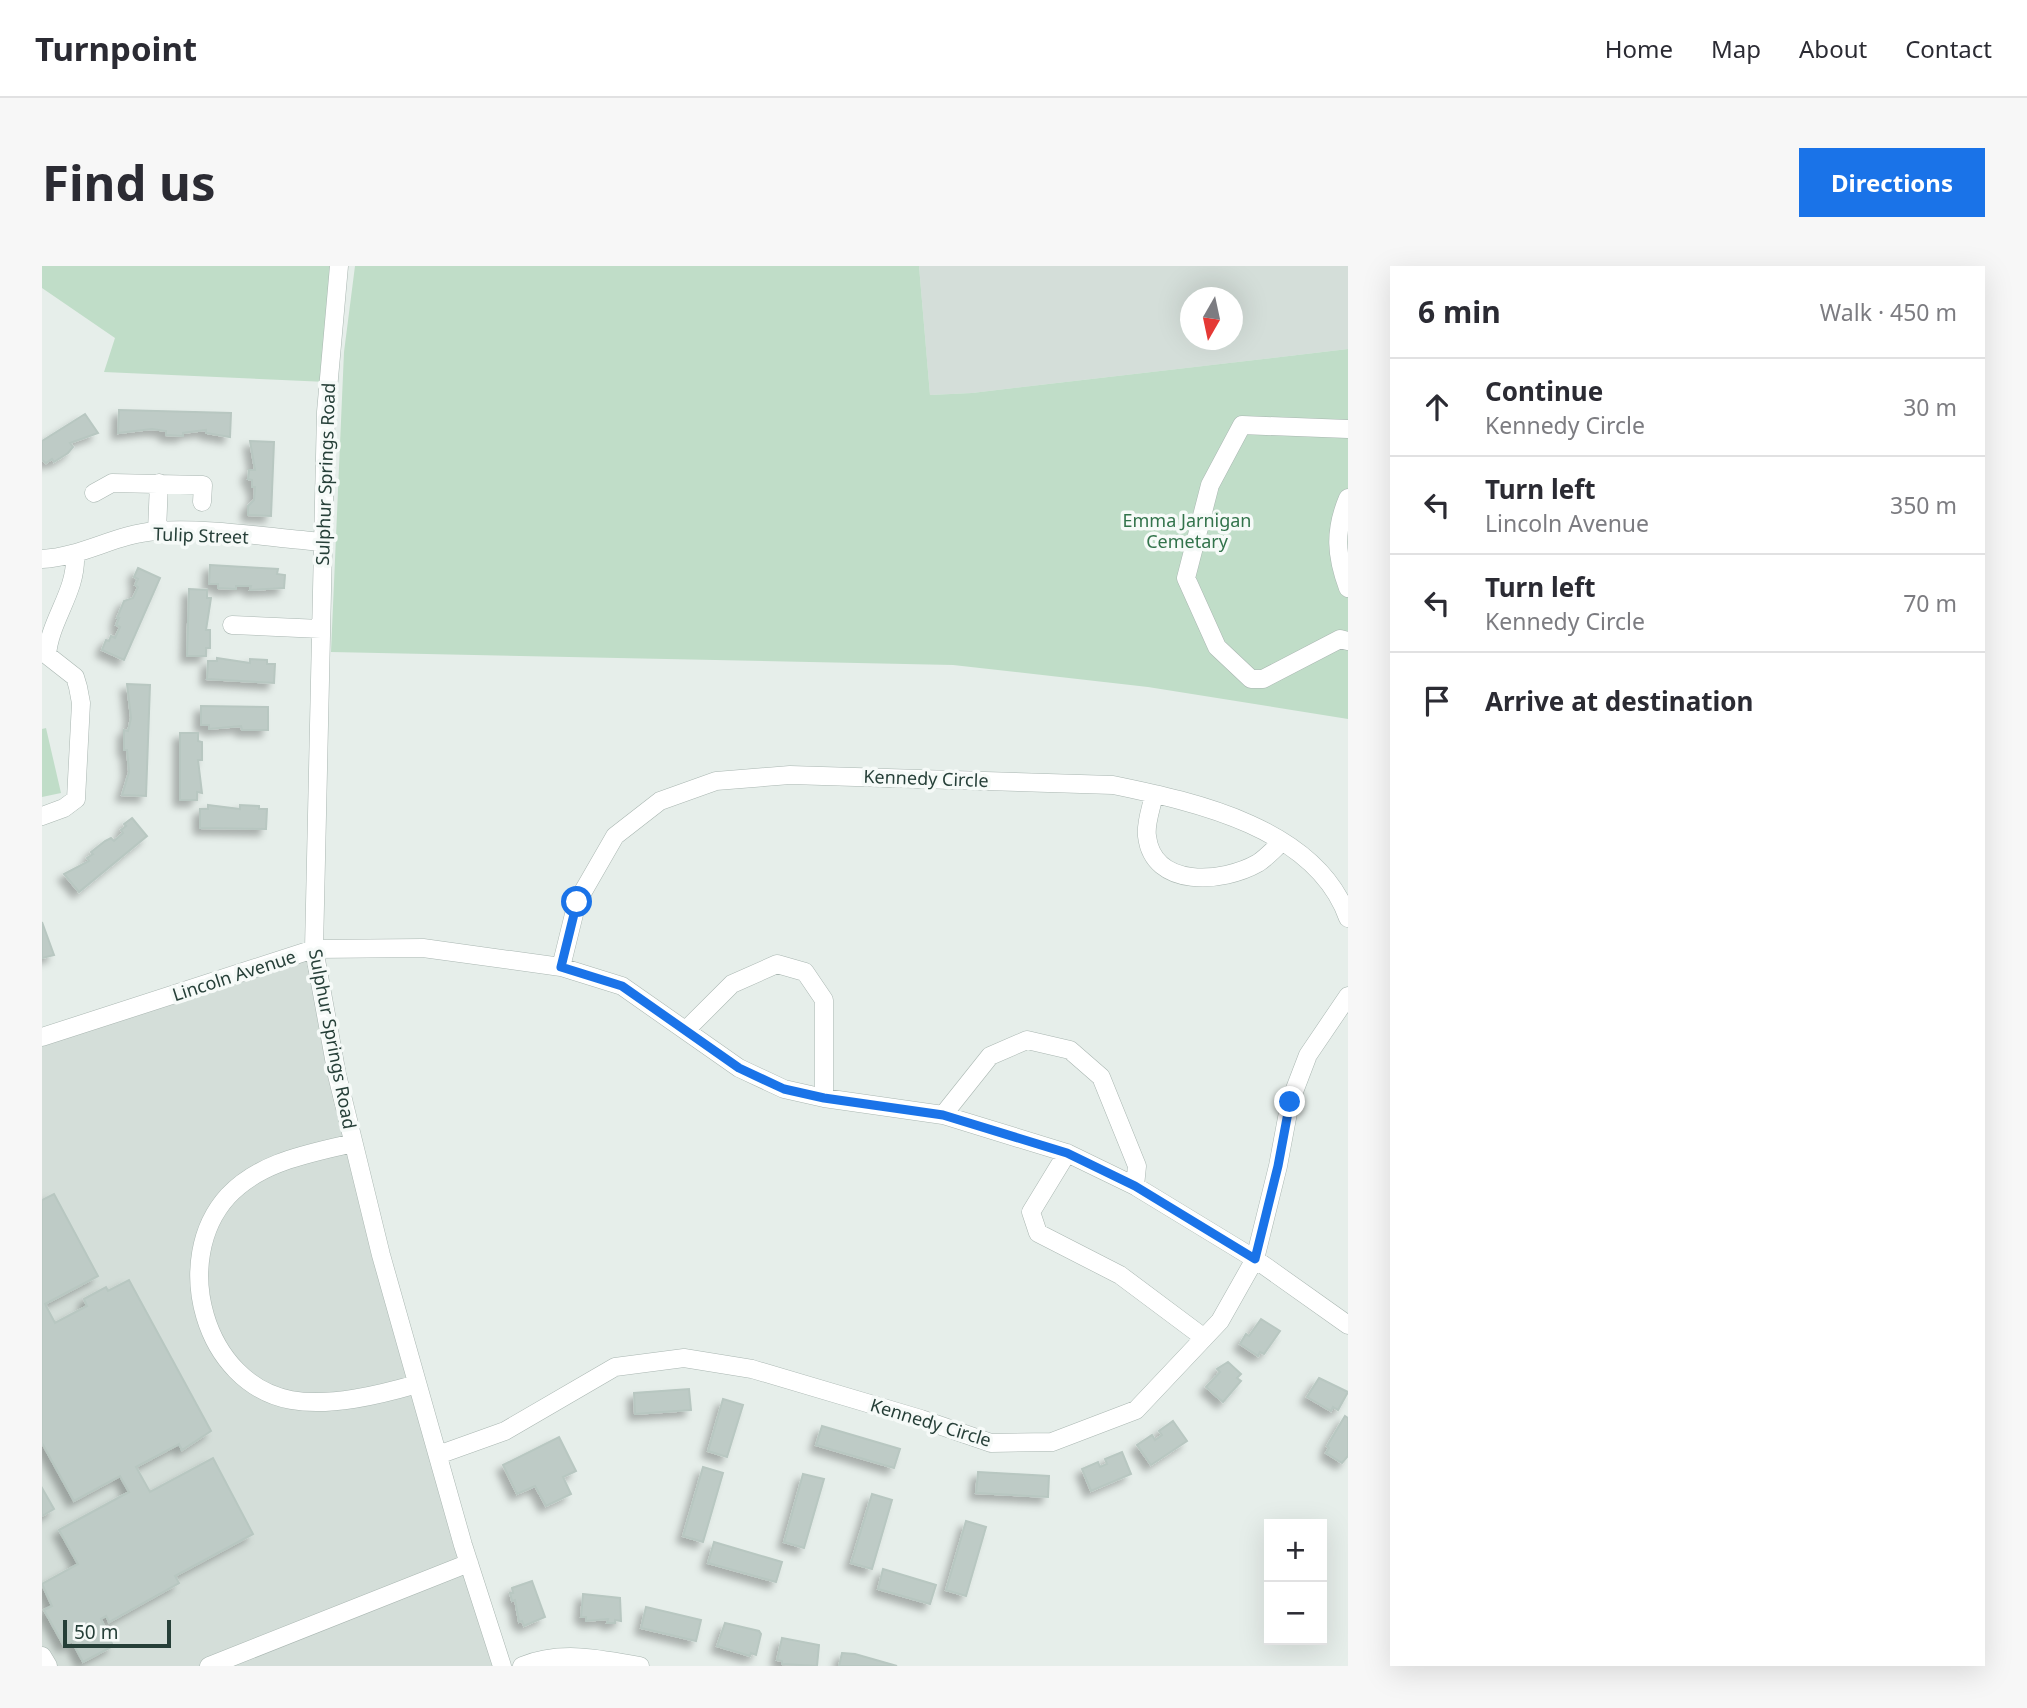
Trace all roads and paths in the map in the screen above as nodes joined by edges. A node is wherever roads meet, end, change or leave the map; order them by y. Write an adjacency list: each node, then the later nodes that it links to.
1 (338, 266): 8 (street, Sulphur Springs Road)
2 (1348, 429): 14 (street)
3 (159, 483): 4 (street); 6 (street); 7 (street)
4 (94, 493)
5 (1348, 498): 11 (street)
6 (202, 502)
7 (157, 531): 8 (street, Tulip Street); 9 (street, Tulip Street)
8 (323, 542): 13 (street, Sulphur Springs Road)
9 (75, 555): 10 (street, Tulip Street); 15 (street)
10 (42, 559)
11 (1348, 588)
12 (232, 625): 13 (street)
13 (321, 629): 20 (street, Sulphur Springs Road)
14 (1348, 641)
15 (45, 656): 17 (street)
16 (1154, 794): 18 (street, Kennedy Circle); 18 (street); 21 (street, Kennedy Circle)
17 (42, 816)
18 (1282, 842): 19 (street, Kennedy Circle)
19 (1348, 918)
20 (314, 949): 21 (street, Lincoln Avenue); 24 (street, Lincoln Avenue); 27 (street, Sulphur Springs Road)
21 (561, 967): 23 (street, Lincoln Avenue)
22 (1348, 996): 30 (street, Kennedy Circle)
23 (686, 1030): 25 (street, Lincoln Avenue); 25 (street)
24 (42, 1037)
25 (824, 1098): 26 (street, Lincoln Avenue)
26 (943, 1115): 28 (street, Lincoln Avenue); 29 (street)
27 (353, 1143): 33 (street, Sulphur Springs Road); 33 (street)
28 (1067, 1153): 29 (street, Lincoln Avenue); 32 (street)
29 (1135, 1186): 30 (street, Lincoln Avenue)
30 (1255, 1259): 31 (street, Lincoln Avenue); 32 (street, Kennedy Circle)
31 (1348, 1325)
32 (1203, 1337): 34 (street, Kennedy Circle)
33 (417, 1384): 34 (street, Sulphur Springs Road)
34 (438, 1455): 35 (street, Sulphur Springs Road)
35 (468, 1563): 38 (street); 39 (street, Sulphur Springs Road)
36 (42, 1656): 37 (street)
37 (48, 1666)
38 (209, 1666)
39 (502, 1666)
40 (522, 1666): 41 (street)
41 (640, 1666)

